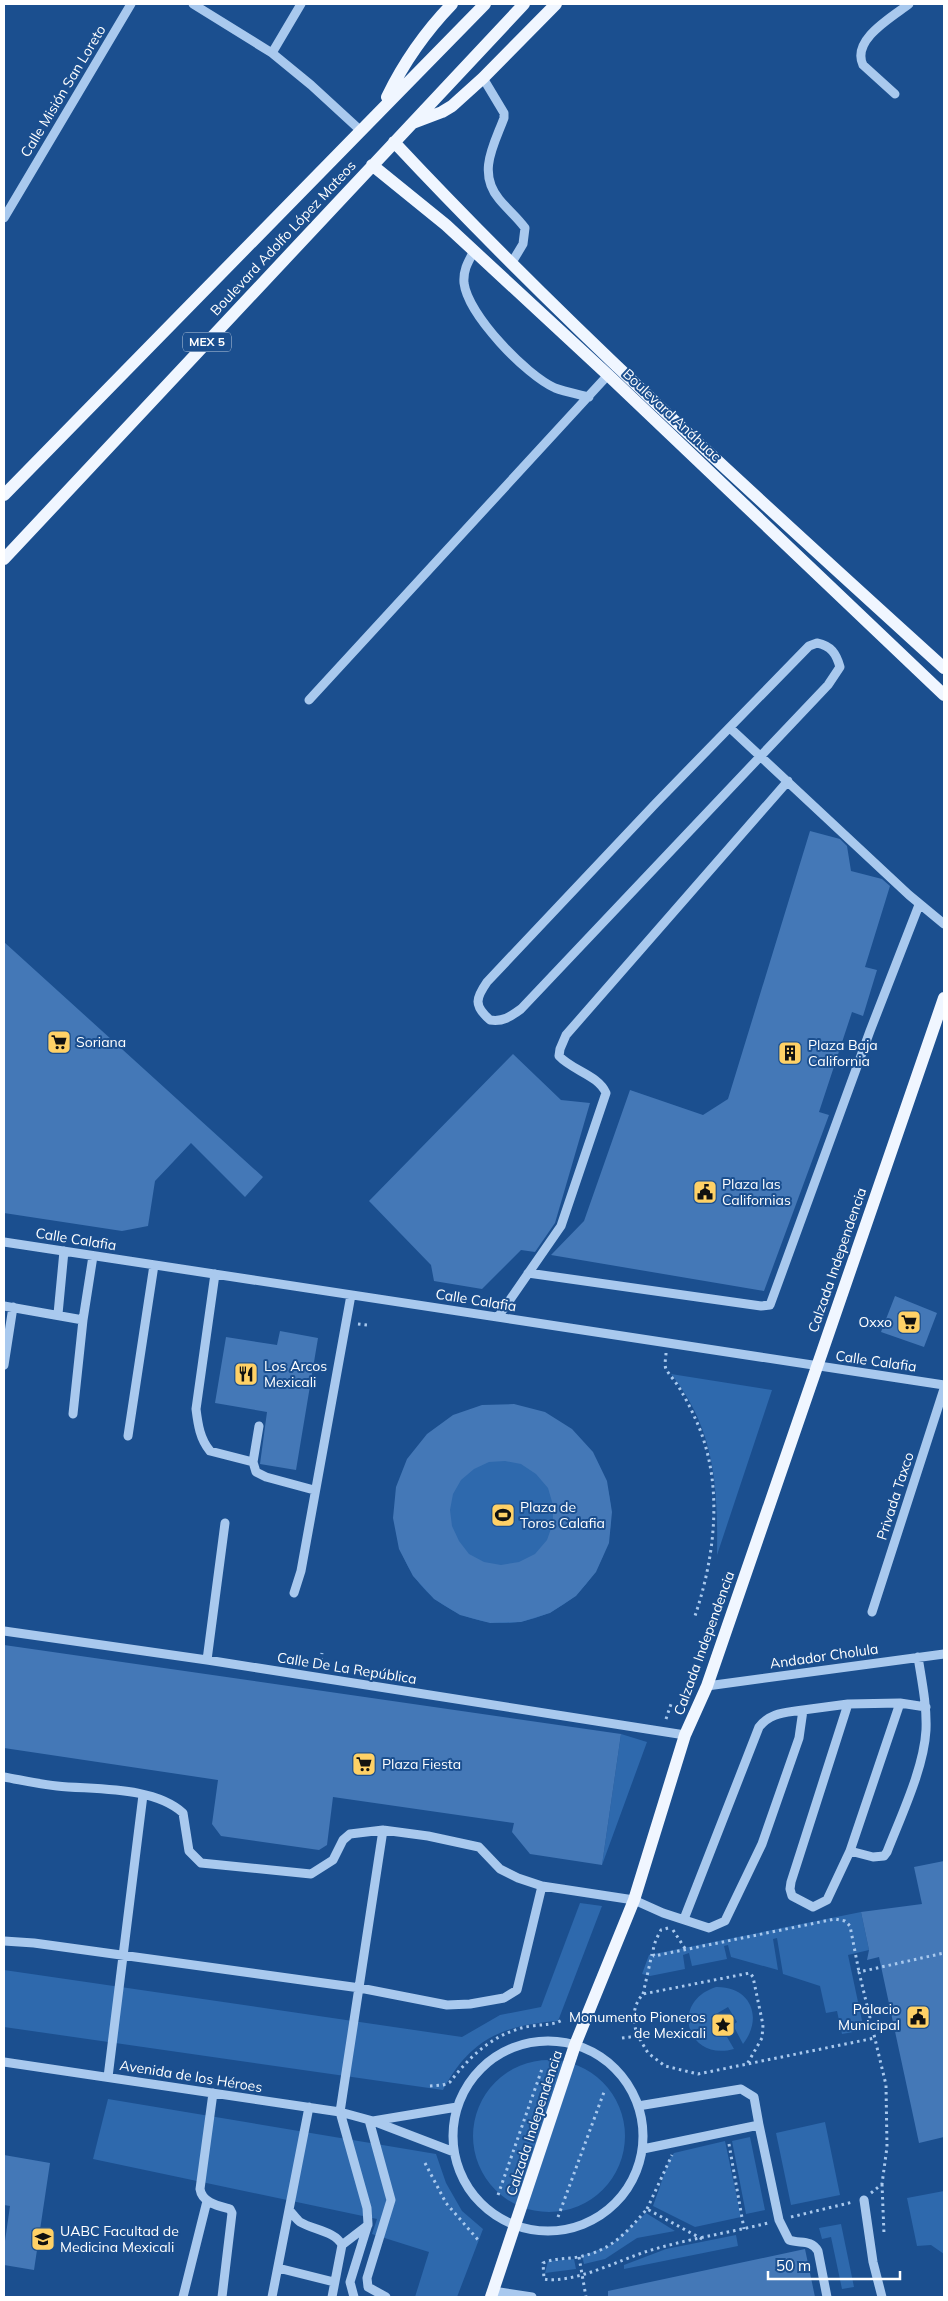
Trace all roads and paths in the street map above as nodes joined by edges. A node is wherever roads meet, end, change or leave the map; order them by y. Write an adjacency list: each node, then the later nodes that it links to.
1 (131, 4): 17 (street, Calle Misión San Loreto)
2 (193, 4): 9 (street)
3 (300, 4): 9 (street)
4 (452, 4): 12 (main road)
5 (484, 4): 12 (main road, Boulevard Adolfo López Mateos / MEX 5)
6 (524, 4): 13 (main road, Boulevard Adolfo López Mateos / MEX 5)
7 (556, 4): 10 (main road)
8 (909, 4): 11 (street)
9 (272, 54): 14 (street)
10 (483, 78): 13 (main road); 19 (street)
11 (895, 94)
12 (382, 108): 14 (main road, Boulevard Adolfo López Mateos / MEX 5)
13 (410, 124): 15 (main road, Boulevard Adolfo López Mateos / MEX 5)
14 (360, 130): 22 (main road, Boulevard Adolfo López Mateos / MEX 5)
15 (394, 142): 16 (main road, Boulevard Adolfo López Mateos / MEX 5); 19 (main road, Boulevard Anáhuac)
16 (372, 164): 18 (main road, Boulevard Anáhuac); 23 (main road, Boulevard Adolfo López Mateos / MEX 5)
17 (4, 218)
18 (474, 251): 20 (main road, Boulevard Anáhuac); 21 (street)
19 (511, 264): 24 (main road, Boulevard Anáhuac)
20 (608, 374): 21 (street); 25 (main road, Boulevard Anáhuac)
21 (589, 397): 26 (street)
22 (4, 495)
23 (4, 559)
24 (944, 668)
25 (944, 695)
26 (308, 700)
27 (730, 728): 28 (street); 28 (street); 28 (street)
28 (760, 755): 29 (street)
29 (788, 781): 30 (street); 37 (street)
30 (920, 904): 31 (street); 37 (street)
31 (944, 924)
32 (944, 998): 46 (main road, Calzada Independencia)
33 (4, 1242): 34 (street, Calle Calafia)
34 (64, 1251): 35 (street, Calle Calafia); 41 (street)
35 (93, 1256): 36 (street, Calle Calafia); 43 (street)
36 (154, 1265): 38 (street, Calle Calafia); 50 (street)
37 (528, 1273): 42 (street)
38 (215, 1274): 39 (street, Calle Calafia); 51 (street)
39 (351, 1295): 42 (street, Calle Calafia); 52 (street)
40 (8, 1307): 41 (street); 45 (street)
41 (58, 1314): 43 (street)
42 (498, 1317): 44 (street, Calle Calafia)
43 (83, 1320): 48 (street)
44 (666, 1343): 46 (street, Calle Calafia); 56 (path)
45 (4, 1365)
46 (816, 1366): 47 (street, Calle Calafia); 61 (main road, Calzada Independencia)
47 (944, 1387): 55 (street, Privada Taxco)
48 (73, 1414)
49 (259, 1426): 51 (street)
50 (128, 1436)
51 (253, 1462): 52 (street)
52 (314, 1490): 54 (street)
53 (225, 1523): 60 (street)
54 (294, 1593)
55 (872, 1612)
56 (695, 1616)
57 (4, 1631): 60 (street, Calle De La República)
58 (944, 1654): 59 (street, Andador Cholula)
59 (918, 1658): 61 (street, Andador Cholula); 65 (street)
60 (207, 1660): 67 (street, Calle De La República)
61 (707, 1686): 68 (main road, Calzada Independencia)
62 (672, 1701): 67 (path)
63 (900, 1703): 64 (street); 65 (street); 72 (street)
64 (848, 1704): 66 (street); 72 (street)
65 (926, 1707): 72 (street)
66 (803, 1710): 75 (street); 75 (street)
67 (662, 1731): 68 (street, Calle De La República)
68 (686, 1735): 74 (main road, Calzada Independencia)
69 (4, 1777): 70 (street)
70 (143, 1795): 71 (street); 80 (street)
71 (383, 1830): 73 (street); 82 (street)
72 (850, 1851)
73 (542, 1886): 74 (street); 82 (street)
74 (634, 1900): 75 (street); 88 (main road, Calzada Independencia)
75 (684, 1919)
76 (4, 1941): 80 (street)
77 (686, 1950): 79 (path); 79 (path); 81 (path)
78 (944, 1953): 81 (path)
79 (652, 1954): 83 (path)
80 (123, 1956): 82 (street); 92 (street)
81 (859, 1972): 87 (path)
82 (360, 1988): 99 (street)
83 (643, 1994): 85 (path); 91 (path)
84 (564, 2019): 93 (path)
85 (638, 2036): 86 (path); 91 (path)
86 (622, 2038)
87 (875, 2038): 91 (path); 108 (path)
88 (575, 2045): 96 (street); 98 (street); 115 (main road, Calzada Independencia)
89 (4, 2062): 92 (street, Avenida de los Héroes)
90 (543, 2066): 107 (path)
91 (746, 2066)
92 (108, 2077): 95 (street, Avenida de los Héroes)
93 (430, 2086)
94 (604, 2092): 112 (path)
95 (213, 2093): 97 (street, Avenida de los Héroes); 109 (street)
96 (638, 2106): 101 (street); 103 (street)
97 (309, 2107): 99 (street, Avenida de los Héroes); 111 (street)
98 (457, 2107): 100 (street, Avenida de los Héroes); 105 (street)
99 (340, 2112): 100 (street, Avenida de los Héroes); 114 (street)
100 (371, 2121): 105 (street, Avenida de los Héroes); 130 (street)
101 (759, 2125): 103 (street); 113 (street)
102 (728, 2140): 116 (path)
103 (643, 2150): 115 (street)
104 (678, 2150): 110 (path)
105 (454, 2152): 115 (street)
106 (425, 2163): 118 (path)
107 (498, 2195)
108 (864, 2200): 113 (path); 134 (street)
109 (207, 2201): 126 (street); 127 (street)
110 (648, 2209): 117 (path); 120 (path)
111 (289, 2210): 119 (street); 121 (street)
112 (558, 2217)
113 (779, 2220): 116 (path); 133 (street)
114 (368, 2224): 119 (street); 129 (street)
115 (516, 2226): 124 (main road, Calzada Independencia)
116 (744, 2229): 117 (path)
117 (702, 2238): 122 (path)
118 (479, 2241)
119 (342, 2245): 123 (street)
120 (579, 2257): 122 (path); 122 (path)
121 (278, 2268): 123 (street); 128 (street)
122 (581, 2274): 132 (path)
123 (334, 2282): 125 (street)
124 (492, 2294): 131 (street)
125 (332, 2296)
126 (183, 2297)
127 (222, 2297)
128 (272, 2297)
129 (354, 2297)
130 (386, 2297)
131 (532, 2297)
132 (586, 2297)
133 (827, 2297)
134 (882, 2297)

